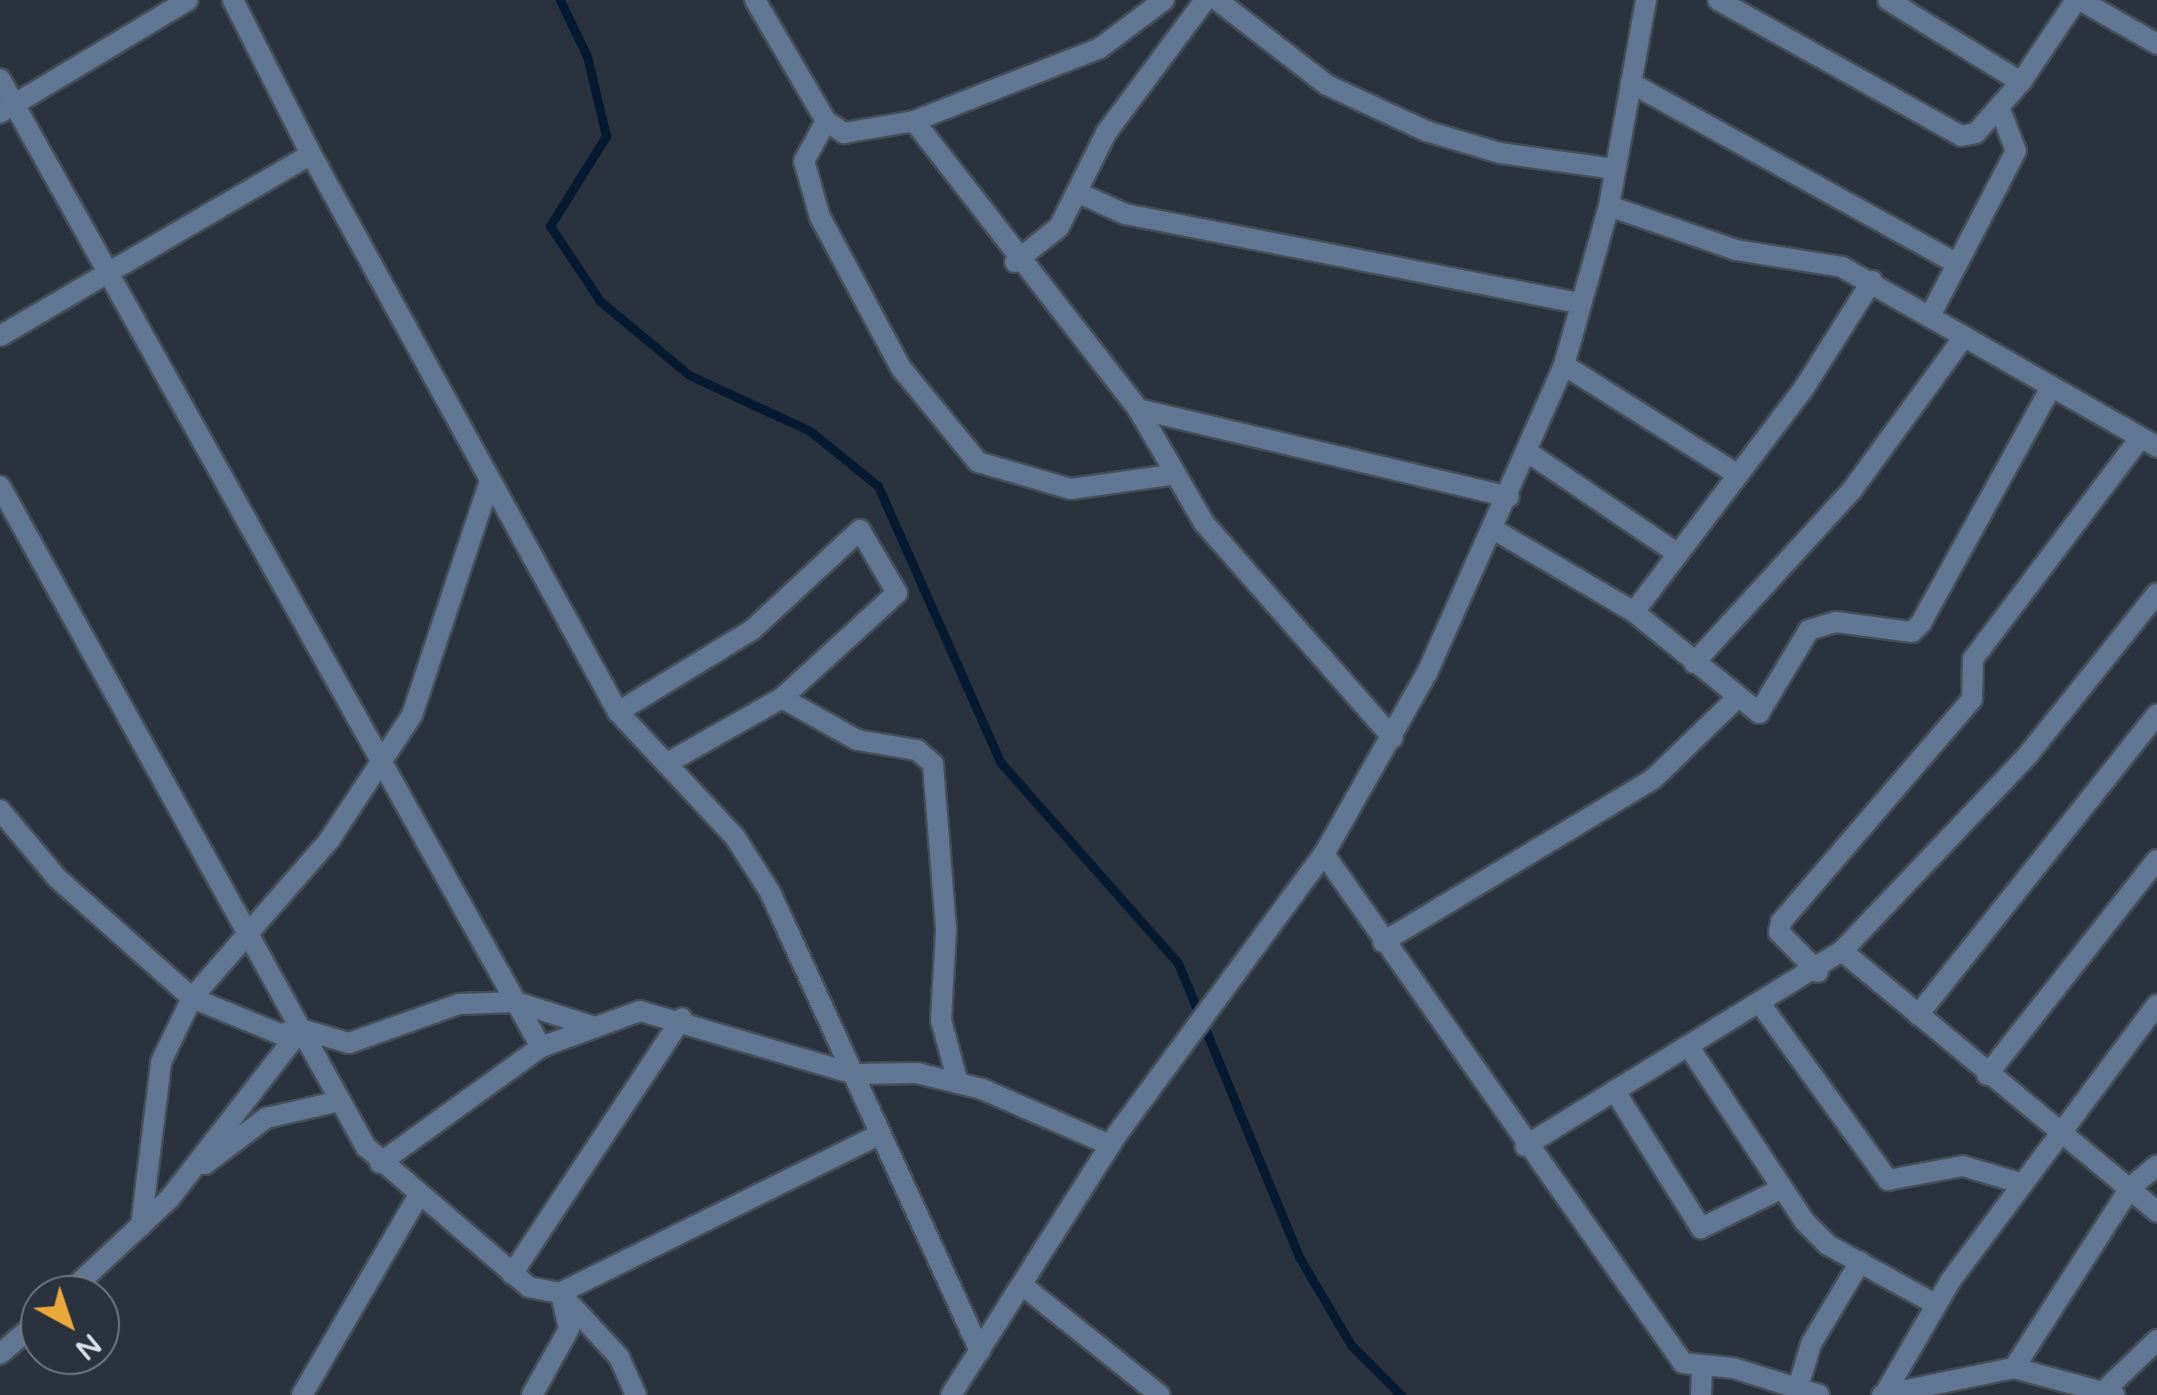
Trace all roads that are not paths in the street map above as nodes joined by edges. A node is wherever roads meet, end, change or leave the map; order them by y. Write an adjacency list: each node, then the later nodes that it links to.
1 (188, 0): 16 (street)
2 (233, 0): 19 (street)
3 (755, 0): 17 (street)
4 (1164, 0): 18 (street)
5 (1205, 0): 21 (street)
6 (1217, 0): 20 (street)
7 (1646, 0): 14 (street)
8 (1718, 0): 15 (street)
9 (1888, 0): 13 (street)
10 (2070, 2): 11 (street); 13 (street)
11 (2157, 44)
12 (0, 79): 16 (street)
13 (2021, 82): 15 (street)
14 (1632, 83): 20 (street); 24 (street)
15 (1999, 107): 24 (street)
16 (7, 109): 25 (street)
17 (826, 120): 18 (street); 36 (street)
18 (914, 122): 23 (street)
19 (311, 154): 25 (street); 38 (street)
20 (1615, 169): 22 (street)
21 (1080, 194): 23 (street); 27 (street)
22 (1609, 206): 26 (street); 27 (street)
23 (1016, 262): 33 (street)
24 (1958, 264): 28 (street)
25 (106, 273): 29 (street); 52 (street)
26 (1872, 281): 28 (street); 37 (street)
27 (1580, 303): 31 (street)
28 (1930, 316): 30 (street)
29 (0, 336)
30 (1964, 337): 32 (street); 45 (street)
31 (1564, 365): 35 (street); 37 (street)
32 (2050, 389): 34 (street); 47 (street)
33 (1138, 409): 36 (street); 40 (street)
34 (2149, 443): 59 (street)
35 (1529, 453): 40 (street); 42 (street)
36 (1171, 475): 50 (street)
37 (1738, 475): 42 (street)
38 (489, 483): 48 (street); 52 (street)
39 (0, 486): 56 (street)
40 (1508, 496): 41 (street)
41 (1493, 530): 44 (street); 50 (street)
42 (1678, 554): 44 (street)
43 (2157, 593): 58 (street)
44 (1634, 612): 45 (street)
45 (1694, 663): 47 (street)
46 (782, 698): 48 (street); 51 (street); 72 (street)
47 (1736, 698): 57 (street)
48 (618, 712): 51 (street)
49 (2157, 714): 64 (street)
50 (1393, 738): 54 (street)
51 (666, 763): 70 (street)
52 (380, 765): 56 (street); 61 (street)
53 (0, 810): 60 (street)
54 (1324, 854): 57 (street); 77 (street)
55 (2157, 860): 71 (street)
56 (246, 927): 60 (street); 67 (street)
57 (1383, 942): 78 (street)
58 (1842, 951): 59 (street); 64 (street)
59 (1818, 972): 62 (street)
60 (192, 998): 67 (street); 87 (street)
61 (516, 1002): 66 (street); 67 (street); 68 (street)
62 (1762, 1006): 69 (street); 82 (street)
63 (2157, 1006): 75 (street)
64 (1918, 1015): 71 (street)
65 (682, 1018): 66 (street); 70 (street); 89 (street)
66 (594, 1027): 68 (street)
67 (301, 1028): 74 (street); 81 (street)
68 (542, 1047): 79 (street)
69 (1691, 1050): 73 (street); 84 (street)
70 (854, 1074): 72 (street); 76 (street)
71 (1987, 1076): 75 (street)
72 (958, 1083): 77 (street)
73 (1616, 1093): 78 (street); 84 (street)
74 (340, 1100): 79 (street); 81 (street)
75 (2058, 1132): 82 (street); 83 (street)
76 (880, 1134): 92 (street); 96 (street)
77 (1110, 1145): 91 (street)
78 (1525, 1146): 99 (street)
79 (380, 1164): 85 (street)
80 (2157, 1165): 83 (street)
81 (182, 1182): 87 (street)
82 (2020, 1184): 93 (street)
83 (2130, 1188): 86 (street); 98 (street)
84 (1779, 1190): 88 (street)
85 (418, 1198): 89 (street); 104 (street)
86 (2157, 1212)
87 (140, 1226): 90 (street)
88 (1860, 1262): 93 (street); 102 (street)
89 (512, 1274): 92 (street)
90 (87, 1275)
91 (1022, 1285): 96 (street); 108 (street)
92 (560, 1293): 105 (street); 106 (street)
93 (1936, 1305): 111 (street)
94 (20, 1337): 97 (street)
95 (2157, 1340): 103 (street)
96 (980, 1351): 107 (street)
97 (0, 1354)
98 (2014, 1368): 100 (street); 101 (street)
99 (1702, 1372): 102 (street); 109 (street)
100 (1989, 1374): 111 (street); 112 (street)
101 (2068, 1388): 103 (street)
102 (1798, 1391): 110 (street)
103 (2109, 1393)
104 (302, 1395)
105 (532, 1395)
106 (636, 1395)
107 (951, 1395)
108 (1160, 1395)
109 (1702, 1395)
110 (1819, 1395)
111 (1883, 1395)
112 (1965, 1395)

